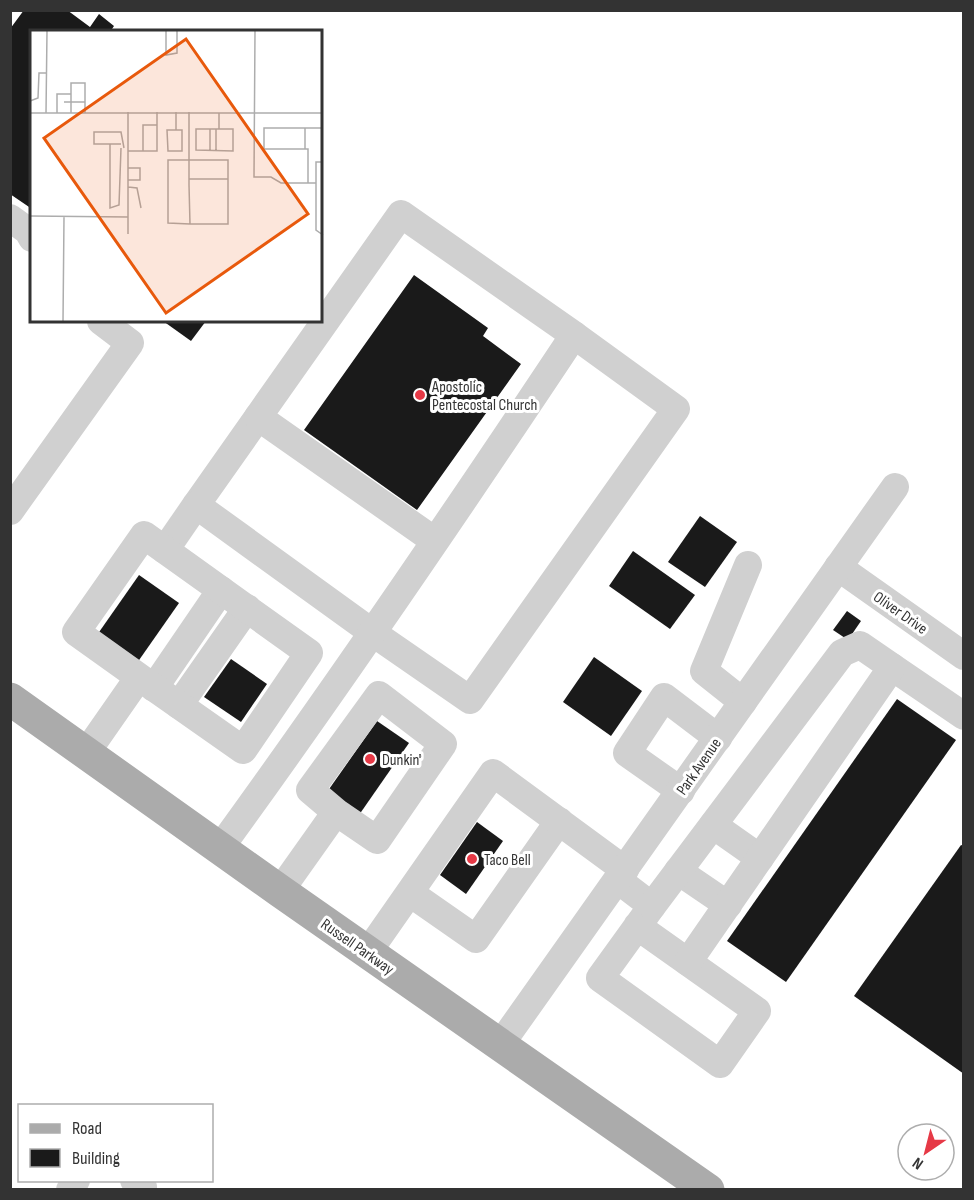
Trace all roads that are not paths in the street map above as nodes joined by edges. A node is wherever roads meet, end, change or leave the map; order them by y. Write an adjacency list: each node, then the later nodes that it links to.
1 (10, 218): 2 (street)
2 (30, 234)
3 (102, 322): 8 (street)
4 (574, 335): 5 (street); 9 (street); 15 (street)
5 (258, 417): 7 (street); 9 (street)
6 (895, 487): 12 (street, Park Avenue)
7 (196, 505): 10 (street); 15 (street)
8 (10, 511)
9 (435, 541): 15 (street)
10 (165, 550): 13 (street); 18 (street)
11 (748, 565): 20 (street)
12 (838, 567): 16 (street, Oliver Drive); 20 (street, Park Avenue)
13 (221, 590): 14 (street); 18 (street)
14 (247, 608): 21 (street); 24 (street)
15 (373, 633): 26 (street)
16 (963, 656)
17 (892, 667): 22 (street); 30 (street); 33 (street)
18 (146, 682): 21 (street); 25 (street)
19 (10, 699): 25 (main road, Russell Parkway)
20 (743, 702): 23 (street, Park Avenue)
21 (179, 705): 24 (street)
22 (963, 716)
23 (718, 738): 28 (street, Park Avenue); 28 (street)
24 (243, 750): 26 (street)
25 (86, 753): 32 (main road, Russell Parkway)
26 (280, 765): 27 (street); 32 (street)
27 (318, 778): 29 (street); 29 (street)
28 (683, 788): 30 (street); 35 (street, Park Avenue)
29 (336, 812): 36 (street)
30 (718, 818): 33 (street); 34 (street)
31 (559, 821): 35 (street); 37 (street); 37 (street)
32 (220, 848): 36 (main road, Russell Parkway)
33 (760, 858): 38 (street)
34 (678, 871): 38 (street); 39 (street)
35 (621, 875): 39 (street); 42 (street, Park Avenue)
36 (280, 891): 40 (main road, Russell Parkway)
37 (410, 892): 40 (street)
38 (728, 905): 41 (street)
39 (644, 916): 41 (street); 41 (street)
40 (368, 952): 42 (main road, Russell Parkway)
41 (688, 962)
42 (501, 1045): 43 (main road, Russell Parkway)
43 (704, 1188)

